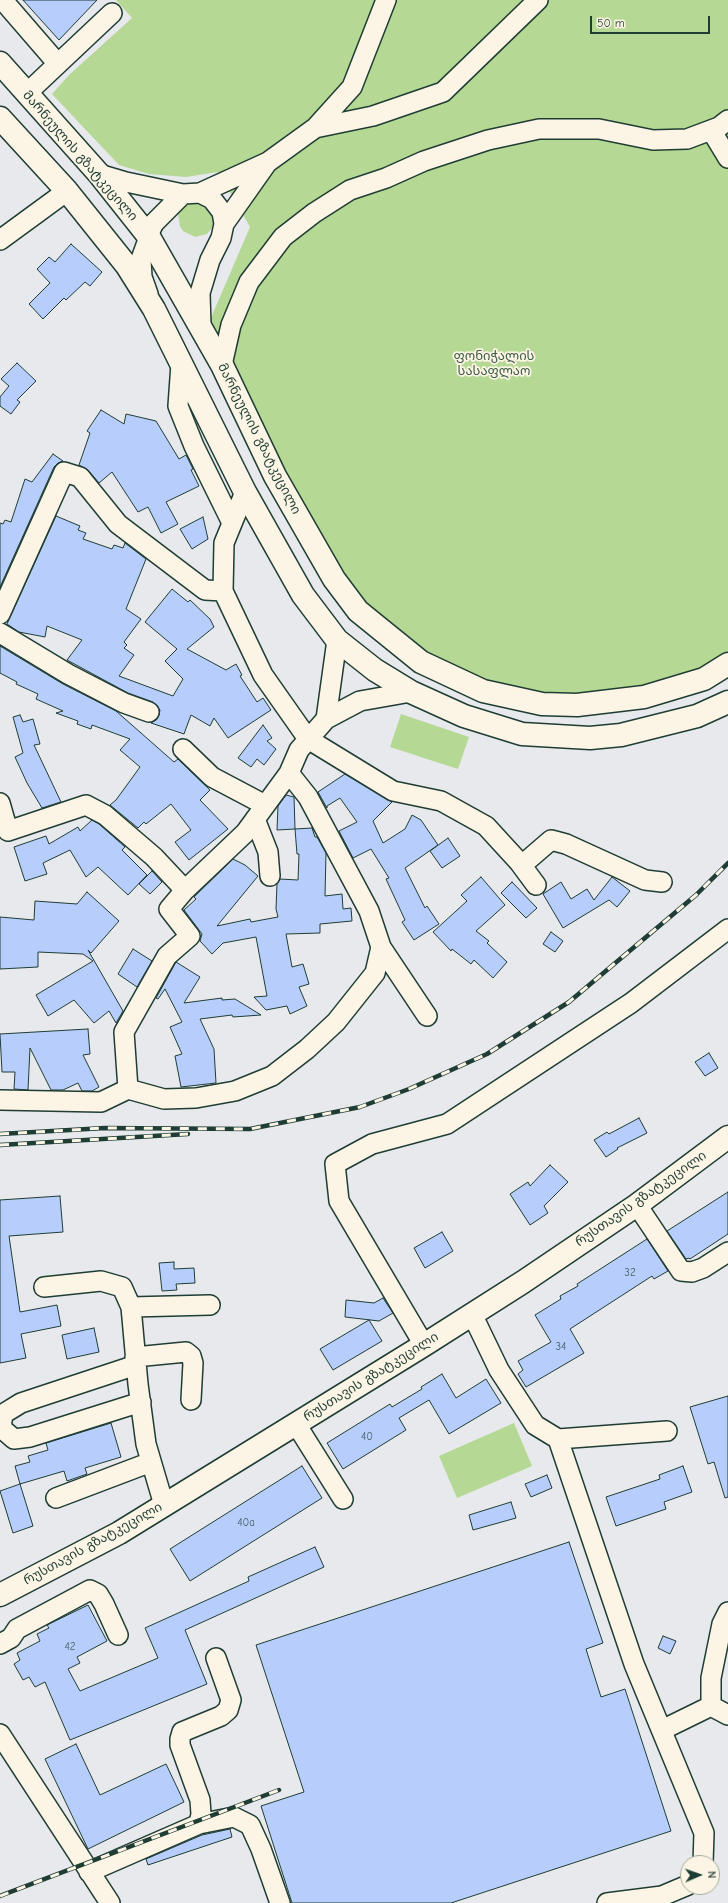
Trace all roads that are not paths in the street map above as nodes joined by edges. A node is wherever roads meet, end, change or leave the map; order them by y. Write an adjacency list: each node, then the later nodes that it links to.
1 (386, 0): 10 (street)
2 (538, 0): 10 (street)
3 (7, 6): 6 (street)
4 (112, 13): 6 (street)
5 (0, 63): 7 (highway, მარნეულის გზატკეცილი)
6 (58, 64): 7 (street)
7 (26, 94): 14 (highway, მარნეულის გზატკეცილი)
8 (0, 118): 15 (highway)
9 (728, 120): 11 (street)
10 (315, 128): 13 (street)
11 (711, 130): 12 (street); 23 (street)
12 (728, 158)
13 (268, 162): 16 (street); 17 (street)
14 (99, 174): 16 (street); 18 (highway, მარნეულის გზატკეცილი)
15 (67, 191): 19 (street); 20 (highway)
16 (191, 193): 17 (street); 18 (street)
17 (224, 224): 21 (street)
18 (149, 237): 20 (street); 21 (highway, მარნეულის გზატკეცილი)
19 (0, 240)
20 (154, 309): 22 (highway)
21 (201, 326): 23 (highway, მარნეულის გზატკეცილი)
22 (181, 364): 24 (highway); 25 (street)
23 (222, 365): 30 (highway, მარნეულის გზატკეცილი)
24 (245, 492): 25 (street); 29 (highway)
25 (232, 523): 26 (street)
26 (223, 591): 27 (street); 35 (street)
27 (0, 614)
28 (0, 633): 33 (street)
29 (337, 640): 31 (highway); 34 (street)
30 (728, 664)
31 (411, 692): 32 (highway); 34 (street)
32 (728, 702)
33 (149, 712)
34 (326, 719): 35 (street)
35 (308, 739): 37 (street); 41 (street)
36 (183, 749): 39 (street)
37 (289, 773): 39 (street); 47 (street)
38 (0, 803): 40 (street)
39 (260, 812): 42 (street); 45 (street)
40 (4, 835): 45 (street)
41 (522, 865): 43 (street); 44 (street)
42 (270, 876)
43 (662, 882)
44 (536, 885)
45 (185, 890): 49 (street)
46 (728, 929): 58 (street)
47 (381, 947): 48 (street); 49 (street)
48 (427, 1016)
49 (128, 1089): 50 (street)
50 (0, 1100)
51 (728, 1137): 52 (highway, რუსთავის გზატკეცილი)
52 (637, 1205): 53 (street); 57 (highway, რუსთავის გზატკეცილი)
53 (728, 1252)
54 (44, 1287): 56 (street)
55 (210, 1305): 56 (street)
56 (131, 1307): 59 (street)
57 (472, 1314): 58 (highway, რუსთავის გზატკეცილი); 64 (street)
58 (424, 1344): 62 (highway, რუსთავის გზატკეცილი)
59 (136, 1361): 60 (street); 61 (street); 61 (street)
60 (191, 1400)
61 (140, 1402): 65 (street)
62 (296, 1424): 67 (street); 68 (highway, რუსთავის გზატკეცილი)
63 (667, 1431): 64 (street)
64 (558, 1439): 76 (street)
65 (152, 1462): 66 (street); 68 (street)
66 (56, 1498)
67 (343, 1499)
68 (164, 1505): 69 (highway, რუსთავის გზატკეცილი)
69 (0, 1595)
70 (728, 1612): 74 (street)
71 (118, 1635): 72 (street)
72 (0, 1644)
73 (216, 1658): 78 (street)
74 (711, 1706): 75 (street); 76 (street)
75 (728, 1715)
76 (662, 1730): 79 (street)
77 (0, 1734): 80 (street)
78 (199, 1824): 80 (street); 83 (street)
79 (703, 1855)
80 (89, 1872): 82 (street)
81 (680, 1888): 84 (street)
82 (105, 1901)
83 (280, 1903)
84 (607, 1903)

